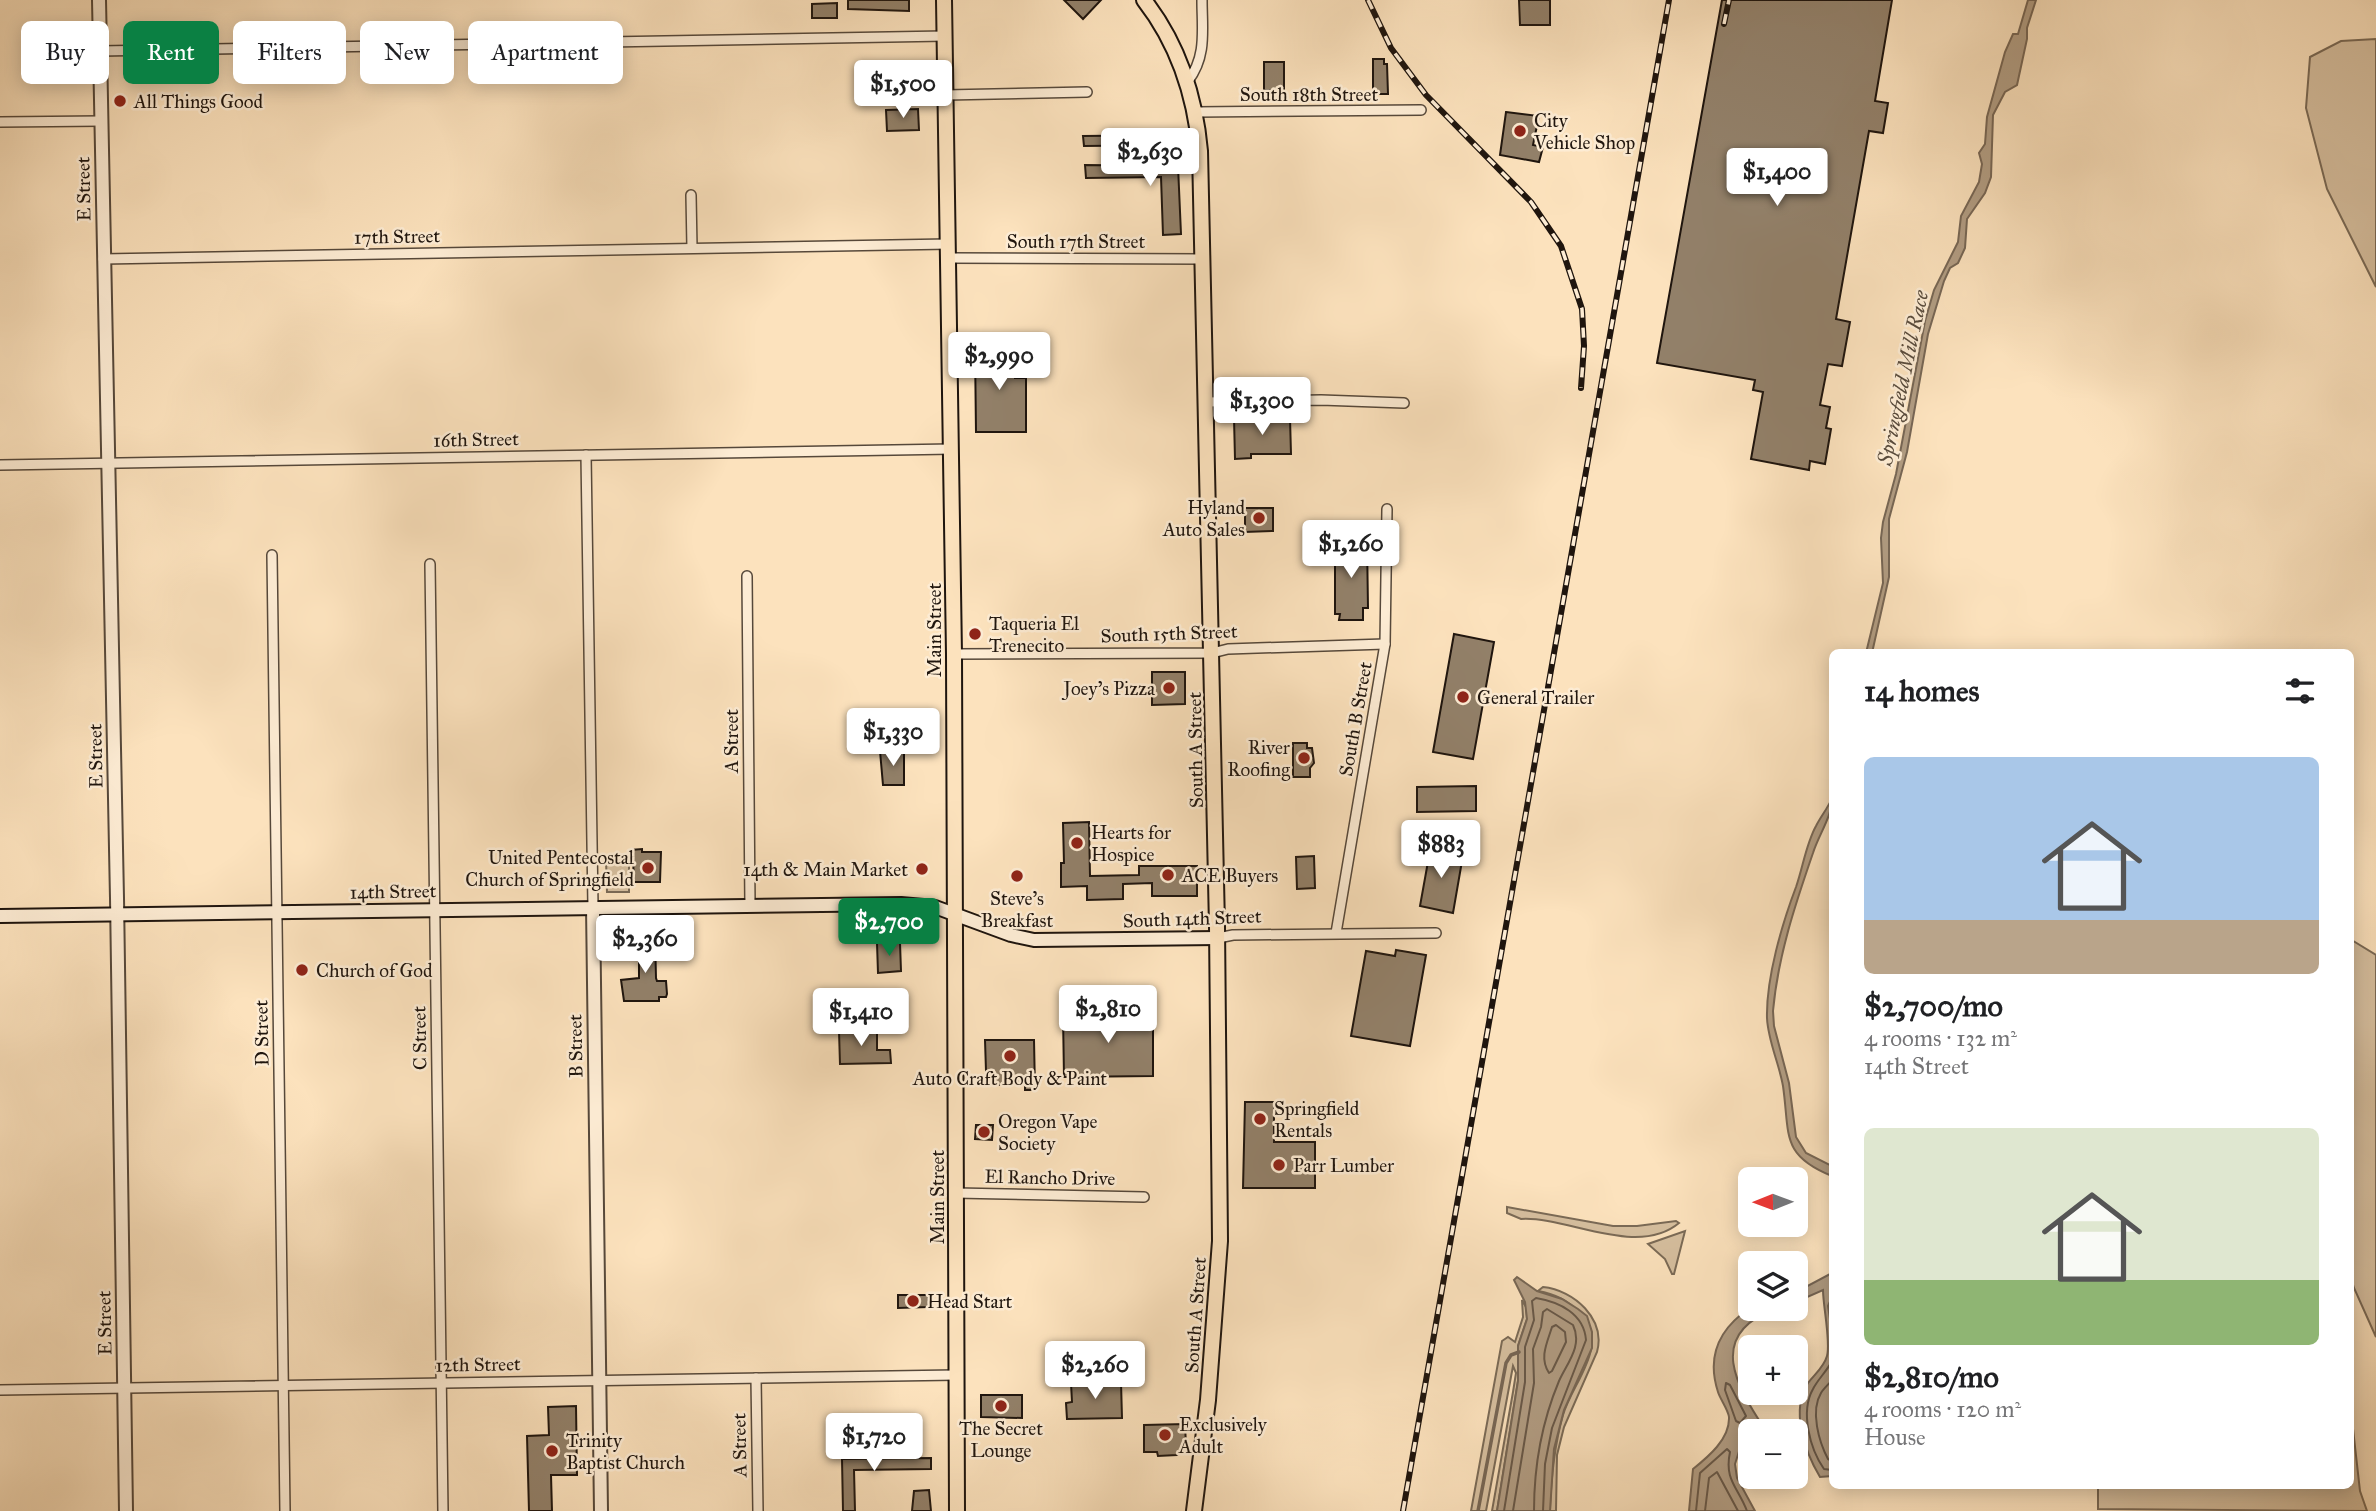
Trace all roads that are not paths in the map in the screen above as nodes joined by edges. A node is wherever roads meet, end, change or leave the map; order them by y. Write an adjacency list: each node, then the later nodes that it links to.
1 (99, 0): 5 (street, E Street)
2 (944, 0): 6 (main road, Main Street)
3 (1144, 0): 8 (main road, South A Street)
4 (1202, 0): 8 (street)
5 (99, 21)
6 (945, 36): 7 (street); 11 (main road, Main Street)
7 (109, 51)
8 (1188, 81): 13 (main road, South A Street)
9 (100, 84): 14 (street, E Street)
10 (1087, 92): 11 (street)
11 (946, 95): 18 (main road, Main Street)
12 (1421, 110): 13 (street, South 18th Street)
13 (1197, 112): 20 (main road, South A Street)
14 (101, 121): 15 (street); 19 (street, E Street)
15 (0, 122)
16 (691, 195): 17 (street)
17 (692, 248): 18 (street, 17th Street); 19 (street, 17th Street)
18 (949, 251): 20 (street, South 17th Street); 23 (main road, Main Street)
19 (103, 258): 25 (street, E Street)
20 (1202, 259): 21 (main road, South A Street)
21 (1207, 402): 22 (street); 32 (main road, South A Street)
22 (1404, 404)
23 (952, 449): 24 (street, 16th Street); 33 (main road, Main Street)
24 (586, 455): 25 (street, 16th Street); 35 (street, B Street)
25 (107, 463): 26 (street, 16th Street); 39 (street, E Street)
26 (0, 465)
27 (1387, 509): 31 (street, South B Street)
28 (272, 555): 37 (street, D Street)
29 (430, 564): 36 (street, C Street)
30 (747, 576): 34 (street, A Street)
31 (1385, 644): 32 (street, South 15th Street); 41 (street, South B Street)
32 (1212, 653): 33 (street, South 15th Street); 43 (main road, South A Street)
33 (954, 654): 38 (main road, Main Street)
34 (750, 905): 35 (street, 14th Street); 38 (street, 14th Street)
35 (593, 907): 36 (street, 14th Street); 48 (street, B Street)
36 (434, 910): 37 (street, 14th Street); 49 (street, C Street)
37 (277, 912): 39 (street, 14th Street); 50 (street, D Street)
38 (954, 913): 43 (street, South 14th Street); 44 (main road, Main Street)
39 (118, 914): 40 (street, 14th Street); 51 (street, E Street)
40 (0, 916)
41 (1336, 933): 42 (street, South 14th Street); 43 (street, South 14th Street)
42 (1436, 933)
43 (1218, 938): 59 (main road, South A Street)
44 (956, 1193): 45 (street, El Rancho Drive); 46 (main road, Main Street)
45 (1144, 1197)
46 (956, 1375): 47 (street, 12th Street); 58 (main road, Main Street)
47 (756, 1378): 48 (street, 12th Street); 57 (street, A Street)
48 (599, 1380): 49 (street, 12th Street); 56 (street, B Street)
49 (441, 1382): 50 (street, 12th Street); 55 (street, C Street)
50 (283, 1385): 51 (street, 12th Street); 54 (street, D Street)
51 (124, 1388): 52 (street, 12th Street); 53 (street, E Street)
52 (0, 1390)
53 (125, 1511)
54 (285, 1511)
55 (443, 1511)
56 (601, 1511)
57 (758, 1511)
58 (957, 1511)
59 (1194, 1511)

